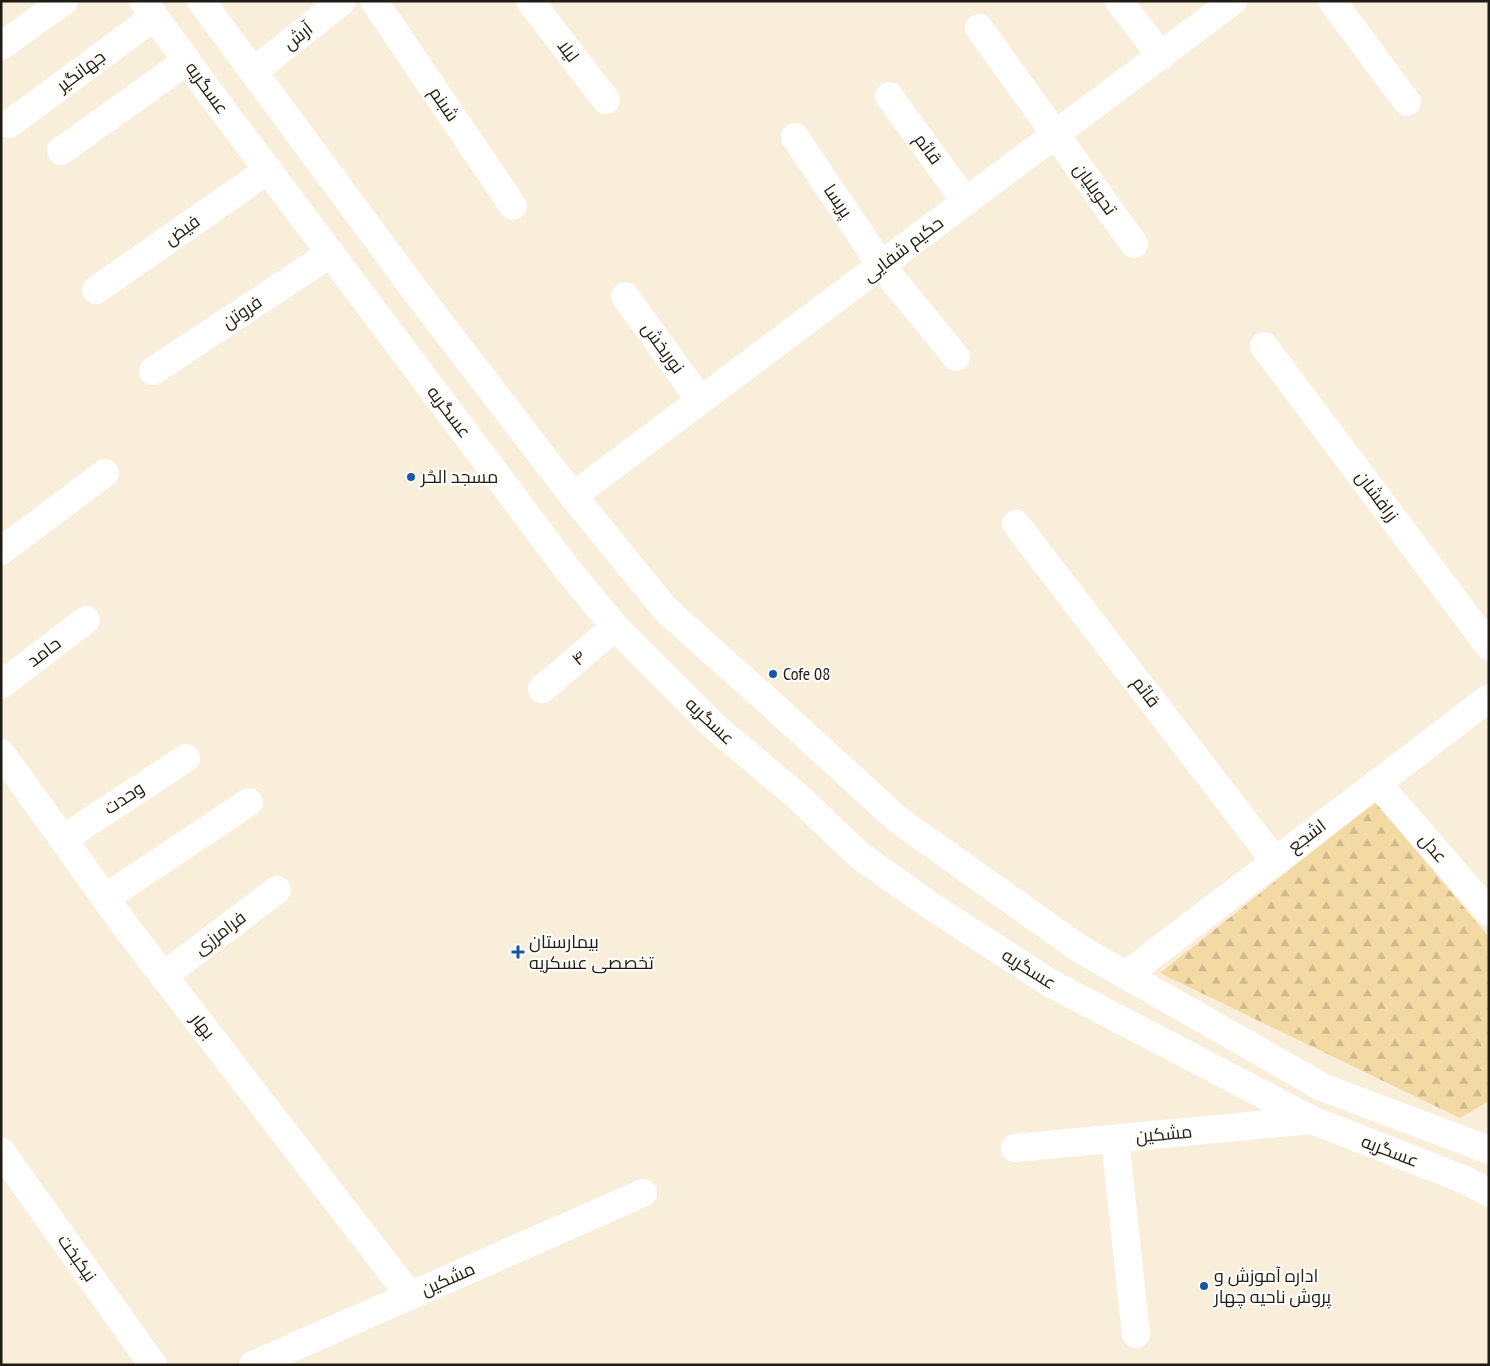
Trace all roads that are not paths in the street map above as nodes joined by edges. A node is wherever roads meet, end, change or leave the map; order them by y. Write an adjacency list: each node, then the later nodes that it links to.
1 (64, 1): 11 (street)
2 (201, 1): 14 (street, عسگریه)
3 (342, 1): 14 (street, آرش)
4 (374, 1): 24 (street, شبنم)
5 (530, 1): 16 (street, لیلا)
6 (1119, 1): 12 (street)
7 (1233, 1): 12 (street, حکیم شفایی)
8 (1332, 1): 17 (street)
9 (148, 9): 13 (street, عسگریه); 18 (street, جهانگیر)
10 (980, 28): 19 (street)
11 (1, 46)
12 (1161, 56): 19 (street, حکیم شفایی)
13 (187, 61): 21 (street); 22 (street, عسگریه)
14 (254, 71): 35 (street, عسگریه)
15 (890, 96): 23 (street, قائم)
16 (606, 100)
17 (1407, 102)
18 (9, 124)
19 (1056, 135): 23 (street, حکیم شفایی); 25 (street, تحویلیان)
20 (795, 136): 27 (street, پریسا)
21 (61, 151)
22 (268, 170): 26 (street, عسگریه); 28 (street, فیض)
23 (966, 202): 27 (street, حکیم شفایی)
24 (513, 206)
25 (1134, 244)
26 (331, 253): 32 (street, فروتن); 39 (street, عسگریه)
27 (881, 265): 31 (street, پریسا); 33 (street, حکیم شفایی)
28 (96, 290)
29 (625, 296): 33 (street, نوربخش)
30 (1264, 346): 40 (street, زرافشان)
31 (956, 357)
32 (153, 371)
33 (700, 400): 35 (street, حکیم شفایی)
34 (105, 473): 37 (street)
35 (572, 496): 53 (street, عسگریه)
36 (1016, 524): 49 (street, قائم)
37 (1, 552)
38 (86, 620): 41 (street, حامد)
39 (616, 627): 42 (street, ۴); 55 (street, عسگریه)
40 (1489, 646)
41 (1, 685)
42 (542, 689)
43 (1489, 698): 46 (street, اشجع)
44 (1, 753): 48 (street, بهار)
45 (186, 758): 48 (street, وحدت)
46 (1377, 783): 49 (street, اشجع); 52 (street, عدل)
47 (249, 802): 51 (street)
48 (63, 839): 51 (street, بهار)
49 (1275, 861): 53 (street, اشجع)
50 (277, 890): 54 (street, فرامرزی)
51 (105, 898): 54 (street, بهار)
52 (1489, 912)
53 (1126, 975): 58 (street, عسگریه)
54 (163, 976): 64 (street, بهار)
55 (1312, 1120): 56 (street, مشکین); 60 (street, عسگریه)
56 (1115, 1139): 57 (street, مشکین); 65 (street)
57 (1015, 1148)
58 (1489, 1150)
59 (1, 1152): 66 (street, نیکبخت)
60 (1465, 1180): 62 (street, عسگریه); 63 (street)
61 (643, 1193): 64 (street, مشکین)
62 (1489, 1193)
63 (1489, 1200)
64 (410, 1296): 67 (street, مشکین)
65 (1136, 1334)
66 (153, 1365)
67 (253, 1365)

